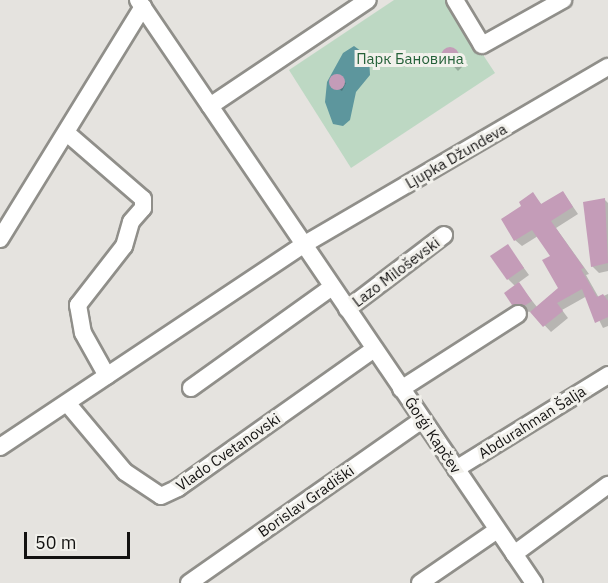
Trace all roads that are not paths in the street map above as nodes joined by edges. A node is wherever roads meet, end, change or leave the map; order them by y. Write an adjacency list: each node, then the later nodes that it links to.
1 (368, 0): 6 (street)
2 (454, 0): 3 (street)
3 (563, 0)
4 (141, 4): 6 (street, Ǵorǵi Kapčev); 7 (street)
5 (608, 67): 10 (street, Ljupka Džundeva)
6 (210, 106): 10 (street, Ǵorǵi Kapčev)
7 (68, 134): 9 (street); 16 (street)
8 (444, 235): 12 (street, Lazo Miloševski)
9 (0, 239)
10 (303, 245): 11 (street, Ǵorǵi Kapčev); 16 (street)
11 (332, 287): 12 (street, Ǵorǵi Kapčev); 17 (street)
12 (347, 309): 14 (street, Ǵorǵi Kapčev)
13 (518, 314): 18 (street)
14 (374, 349): 18 (street, Ǵorǵi Kapčev); 19 (street, Vlado Cvetanovski)
15 (608, 375): 22 (street, Abdurahman Šalja)
16 (107, 376): 19 (street)
17 (191, 388)
18 (401, 389): 20 (street, Ǵorǵi Kapčev)
19 (67, 403): 21 (street)
20 (422, 420): 22 (street, Ǵorǵi Kapčev); 26 (street, Borislav Gradiški)
21 (0, 447)
22 (456, 469): 24 (street, Ǵorǵi Kapčev)
23 (608, 485): 25 (street)
24 (497, 530): 25 (street, Ǵorǵi Kapčev); 27 (street)
25 (514, 554): 28 (street, Ǵorǵi Kapčev)
26 (189, 583)
27 (420, 583)
28 (534, 583)

